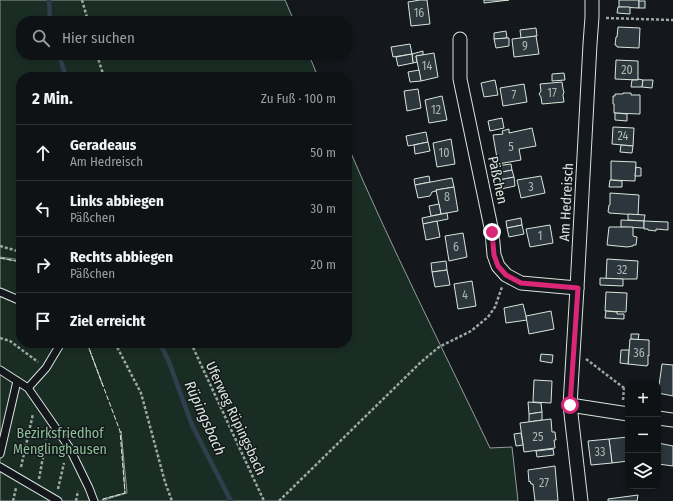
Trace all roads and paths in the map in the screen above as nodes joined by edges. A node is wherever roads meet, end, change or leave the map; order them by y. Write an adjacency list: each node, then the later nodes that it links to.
1 (82, 0): 3 (path)
2 (592, 0): 4 (street, Am Hedreisch)
3 (87, 16)
4 (592, 17): 5 (path); 12 (street, Am Hedreisch)
5 (673, 20)
6 (460, 38): 11 (street, Päßchen)
7 (99, 60): 8 (path)
8 (102, 72)
9 (0, 246): 10 (path)
10 (16, 251)
11 (506, 275): 12 (street); 42 (path)
12 (578, 288): 28 (street, Am Hedreisch)
13 (0, 292): 14 (lane)
14 (16, 299)
15 (0, 338): 16 (path)
16 (16, 346)
17 (19, 348): 22 (path)
18 (58, 348): 22 (lane)
19 (118, 348): 40 (path)
20 (193, 348): 41 (path, Uferweg Rüpingsbach)
21 (584, 358): 26 (path)
22 (46, 368): 25 (lane)
23 (0, 370): 24 (lane)
24 (17, 381): 25 (lane); 34 (lane)
25 (28, 388): 27 (lane)
26 (625, 390)
27 (36, 401): 31 (lane); 36 (path)
28 (570, 405): 29 (street); 43 (street, Am Hedreisch)
29 (625, 414)
30 (661, 418): 32 (street)
31 (50, 420): 33 (lane); 37 (path)
32 (673, 420)
33 (69, 447): 38 (path); 39 (lane)
34 (0, 454)
35 (0, 467): 36 (lane)
36 (19, 478): 37 (lane)
37 (38, 489): 38 (lane)
38 (56, 500)
39 (94, 501)
40 (172, 501)
41 (264, 501)
42 (279, 501)
43 (581, 501)

